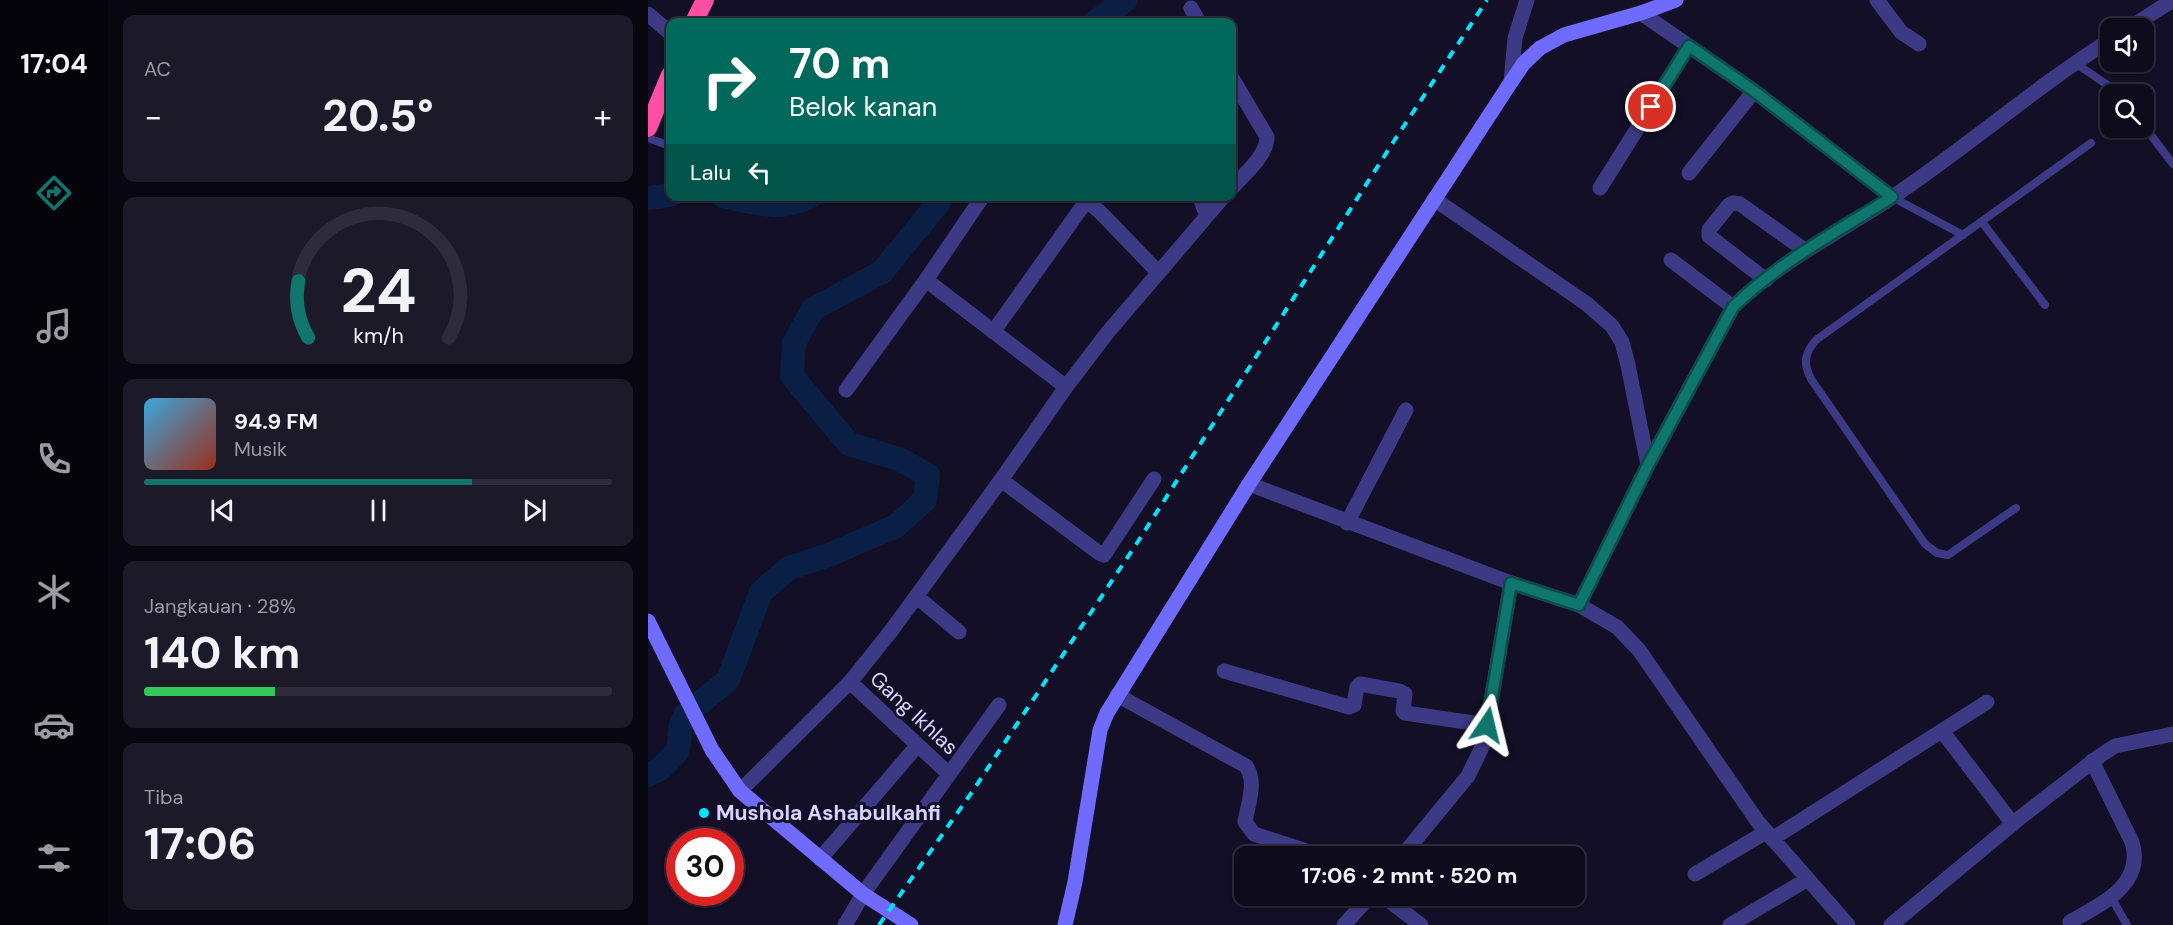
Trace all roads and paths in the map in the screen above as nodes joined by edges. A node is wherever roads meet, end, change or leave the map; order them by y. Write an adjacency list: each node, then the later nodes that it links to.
1 (705, 0): 9 (highway)
2 (1527, 0): 17 (street)
3 (1676, 0): 7 (street)
4 (1877, 0): 13 (street)
5 (2173, 0): 11 (street)
6 (1191, 8): 10 (street)
7 (1641, 13): 14 (street); 17 (street)
8 (648, 14): 12 (street)
9 (696, 18)
10 (1197, 18)
11 (2144, 18)
12 (666, 30)
13 (1919, 44)
14 (1689, 46): 21 (street); 30 (street)
15 (2100, 47): 16 (street)
16 (2075, 63): 18 (lane); 31 (street)
17 (1511, 82): 32 (street)
18 (2106, 84)
19 (666, 85): 22 (highway)
20 (1236, 85): 29 (street)
21 (1754, 91): 28 (street); 31 (street)
22 (648, 128)
23 (648, 138): 26 (lane)
24 (2153, 138): 27 (lane)
25 (2091, 143): 39 (lane)
26 (666, 145)
27 (2173, 164)
28 (1689, 173)
29 (1236, 183)
30 (1600, 188)
31 (1892, 197): 40 (lane); 41 (street)
32 (1434, 199): 52 (street); 55 (street)
33 (980, 201): 44 (street)
34 (1082, 201): 48 (street)
35 (1087, 201): 43 (street)
36 (1201, 201): 38 (street)
37 (1220, 201): 38 (street)
38 (1207, 216): 43 (street)
39 (1982, 222): 40 (lane); 46 (lane)
40 (1963, 235): 56 (lane)
41 (1806, 251): 45 (street); 45 (street)
42 (1671, 260): 47 (street)
43 (1158, 272): 49 (street)
44 (926, 280): 48 (street); 50 (street)
45 (1766, 280): 47 (street)
46 (2045, 305)
47 (1733, 307): 52 (street)
48 (993, 332): 49 (street)
49 (1066, 387): 54 (street)
50 (846, 390)
51 (1406, 410): 57 (street)
52 (1648, 465): 60 (street)
53 (1154, 479): 54 (street)
54 (1001, 480): 59 (street)
55 (1249, 484): 57 (street); 65 (street)
56 (2016, 508)
57 (1347, 523): 58 (street)
58 (1511, 583): 60 (street); 68 (street)
59 (916, 596): 62 (street); 64 (street)
60 (1579, 605): 76 (street)
61 (648, 621): 74 (street)
62 (959, 632)
63 (1224, 671): 68 (street)
64 (850, 682): 71 (street, Gang Ikhlas); 74 (street)
65 (1117, 695): 77 (street); 89 (street)
66 (1987, 702): 69 (street)
67 (999, 705): 73 (street)
68 (1487, 725): 78 (street)
69 (1942, 731): 75 (street); 76 (street)
70 (2173, 734): 72 (street)
71 (917, 746): 73 (street, Gang Ikhlas); 79 (street)
72 (2092, 761): 75 (street); 83 (street)
73 (949, 774): 82 (street)
74 (740, 791): 79 (street)
75 (2013, 824): 94 (street)
76 (1769, 835): 80 (street); 81 (street)
77 (1291, 846)
78 (1410, 846)
79 (820, 859): 82 (street)
80 (1695, 874)
81 (1808, 879): 92 (street); 93 (street)
82 (863, 894): 86 (street); 88 (street)
83 (2112, 897): 87 (street); 95 (lane)
84 (1361, 906): 90 (street)
85 (1396, 906): 91 (street)
86 (901, 922)
87 (2070, 922)
88 (845, 925)
89 (1065, 925)
90 (1344, 925)
91 (1421, 925)
92 (1730, 925)
93 (1848, 925)
94 (1891, 925)
95 (2127, 925)

